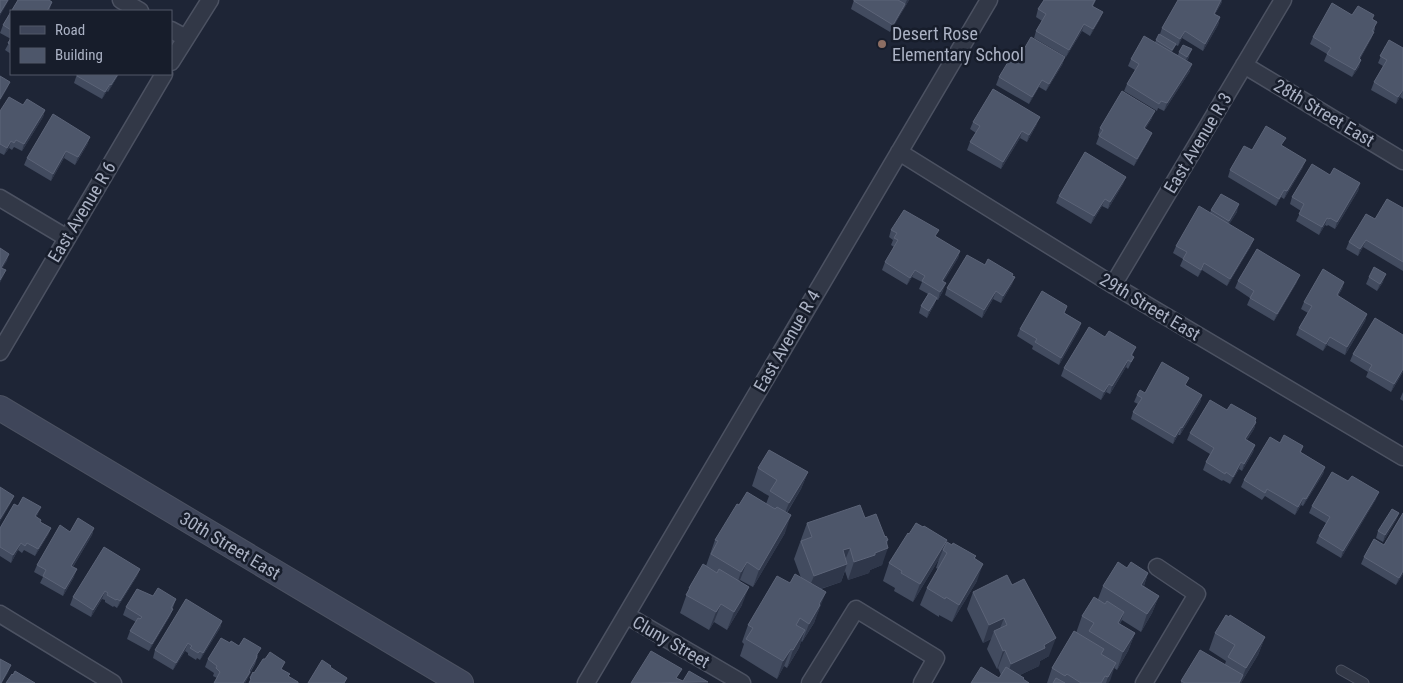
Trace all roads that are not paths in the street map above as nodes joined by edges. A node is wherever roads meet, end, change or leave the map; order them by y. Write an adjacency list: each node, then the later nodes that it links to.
1 (120, 0): 5 (street)
2 (210, 0): 7 (street)
3 (989, 0): 11 (street, East Avenue R 4)
4 (1283, 0): 9 (street, East Avenue R 3)
5 (138, 10)
6 (172, 31): 7 (street)
7 (186, 38): 8 (street)
8 (172, 60)
9 (1244, 66): 12 (street, 28th Street East); 15 (street, East Avenue R 3)
10 (163, 75): 14 (street, East Avenue R 6)
11 (899, 152): 15 (street, 29th Street East); 21 (street, East Avenue R 4)
12 (1403, 161)
13 (0, 198): 14 (street)
14 (66, 238): 16 (street, East Avenue R 6)
15 (1113, 285): 18 (street, 29th Street East)
16 (0, 352)
17 (0, 408): 23 (street, 30th Street East)
18 (1403, 457)
19 (1157, 567): 29 (street)
20 (0, 614): 24 (street)
21 (626, 616): 25 (street, East Avenue R 4); 26 (street, Cluny Street)
22 (1341, 670): 30 (lane)
23 (450, 680)
24 (113, 683)
25 (586, 683)
26 (742, 683)
27 (810, 683): 28 (street)
28 (922, 683)
29 (1144, 683)
30 (1364, 683)

